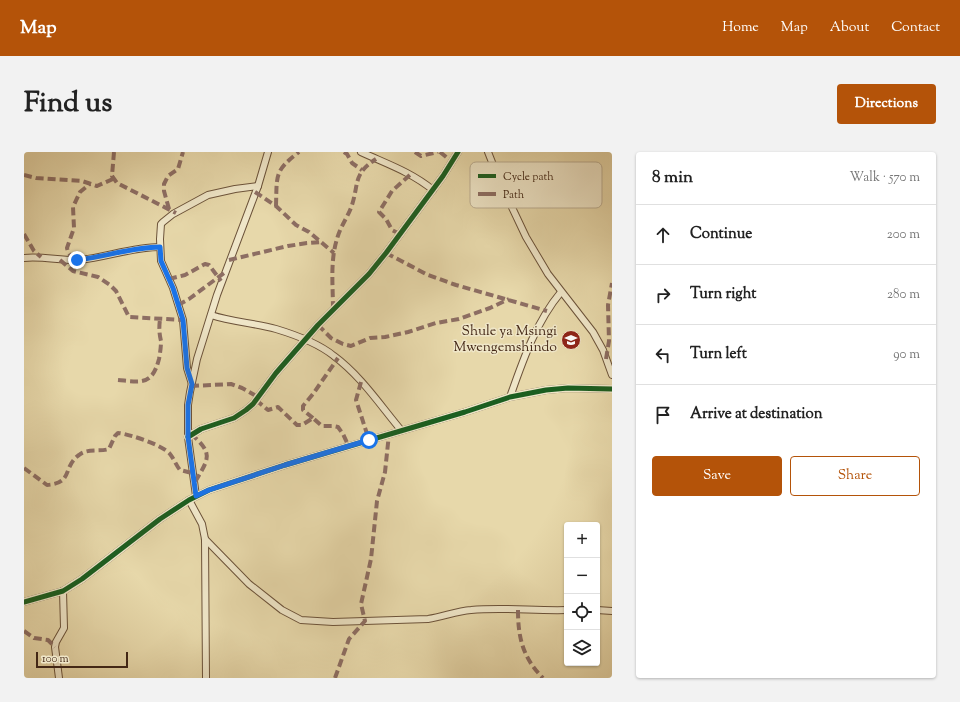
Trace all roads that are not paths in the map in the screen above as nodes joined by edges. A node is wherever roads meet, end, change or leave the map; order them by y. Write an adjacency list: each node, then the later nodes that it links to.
1 (268, 152): 6 (street)
2 (361, 152): 7 (street)
3 (458, 152): 7 (street)
4 (488, 152): 5 (street)
5 (492, 162)
6 (258, 186): 9 (street); 12 (street)
7 (433, 190): 13 (street)
8 (512, 208): 11 (street)
9 (160, 247): 10 (street); 15 (street)
10 (24, 258)
11 (561, 292): 14 (street); 17 (street)
12 (211, 315): 13 (street); 15 (street)
13 (306, 340): 18 (street); 19 (street)
14 (612, 375)
15 (192, 384): 19 (street)
16 (612, 389): 17 (street)
17 (510, 397): 18 (street)
18 (401, 430): 20 (street)
19 (188, 437): 20 (street)
20 (196, 496): 21 (street)
21 (189, 500): 22 (street); 23 (street)
22 (205, 539): 25 (street); 29 (street)
23 (64, 591): 24 (street); 28 (street)
24 (24, 602)
25 (564, 610)
26 (600, 610): 27 (street)
27 (612, 611)
28 (59, 678)
29 (206, 678)

